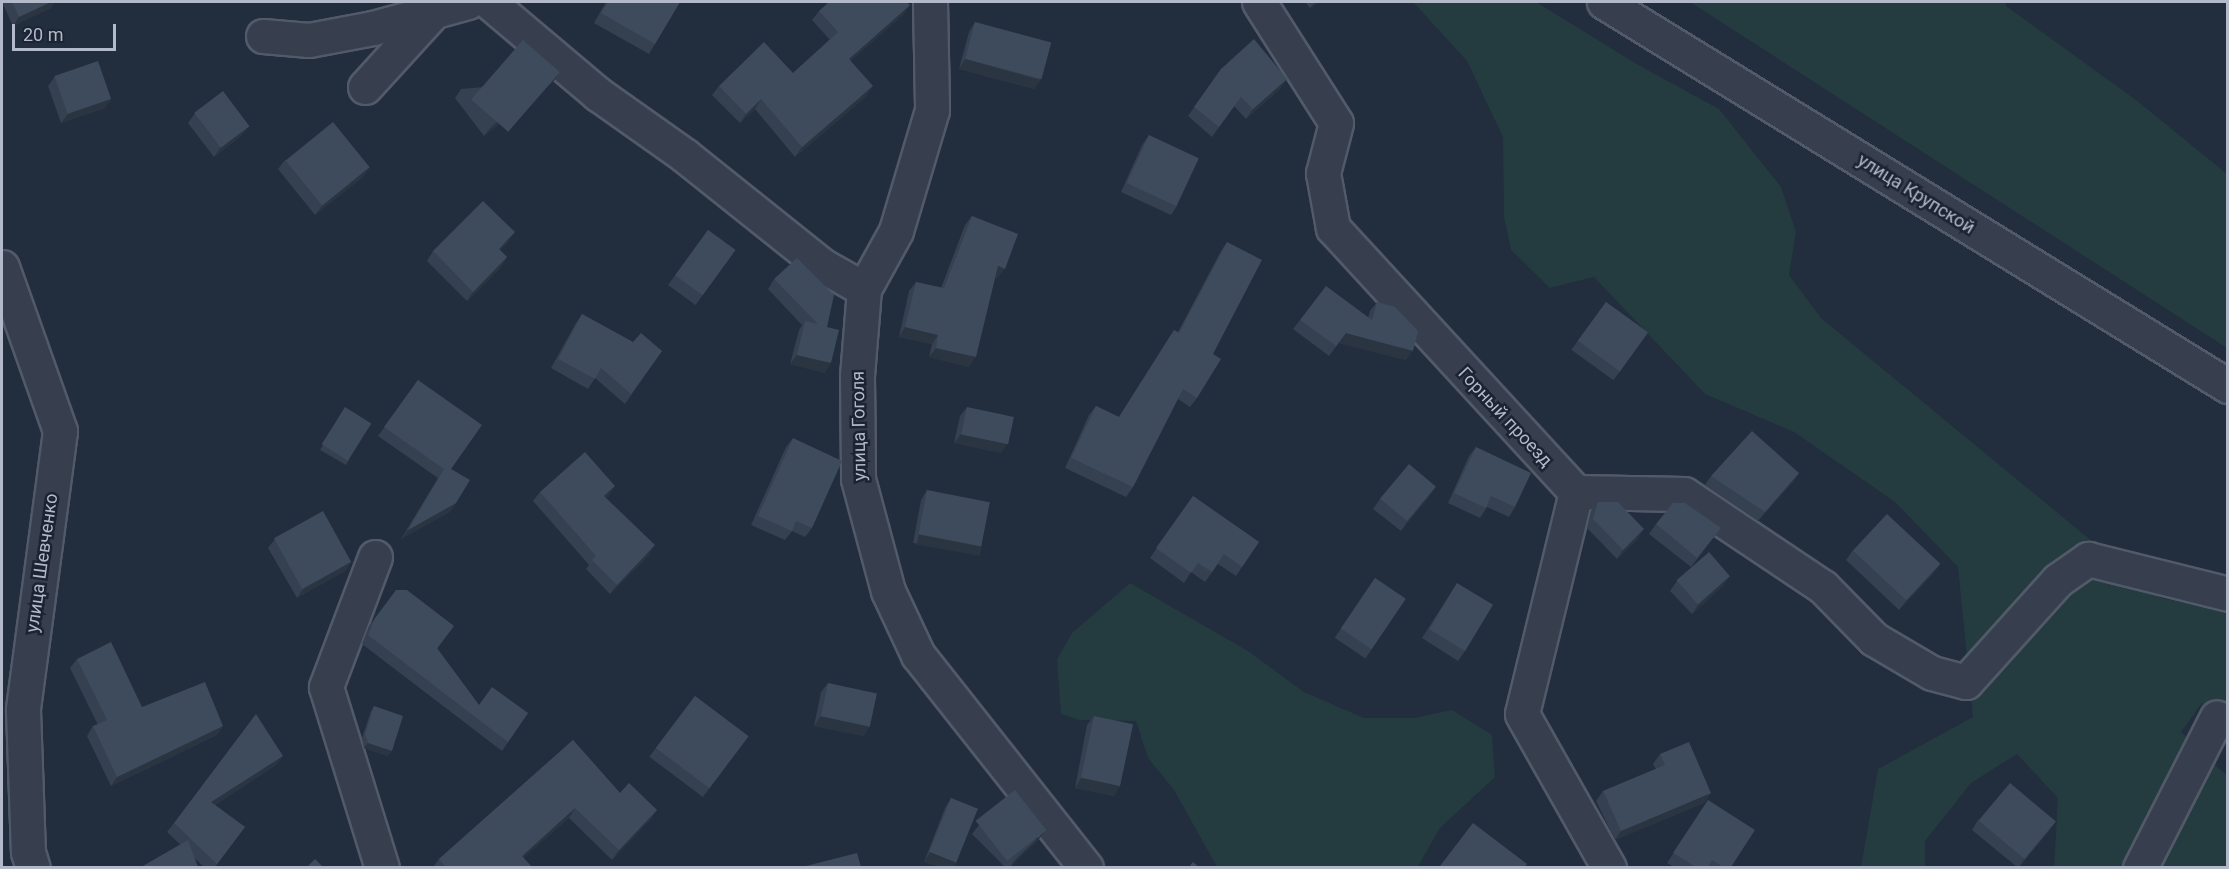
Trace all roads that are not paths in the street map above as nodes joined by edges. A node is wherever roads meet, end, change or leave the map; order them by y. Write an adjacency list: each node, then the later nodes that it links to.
1 (468, 2): 6 (street)
2 (489, 2): 10 (street)
3 (930, 2): 10 (street, улица Гоголя)
4 (1259, 2): 12 (street, Горный проезд)
5 (1604, 2): 11 (street, улица Крупской)
6 (435, 5): 7 (street); 8 (street)
7 (263, 36)
8 (365, 87)
9 (2, 267): 16 (street, улица Шевченко)
10 (864, 289): 18 (street, улица Гоголя)
11 (2228, 386)
12 (1576, 492): 14 (street); 19 (street)
13 (375, 557): 17 (street)
14 (2228, 594)
15 (2217, 717): 20 (street)
16 (33, 867)
17 (382, 867)
18 (1086, 867)
19 (1609, 867)
20 (2140, 867)

